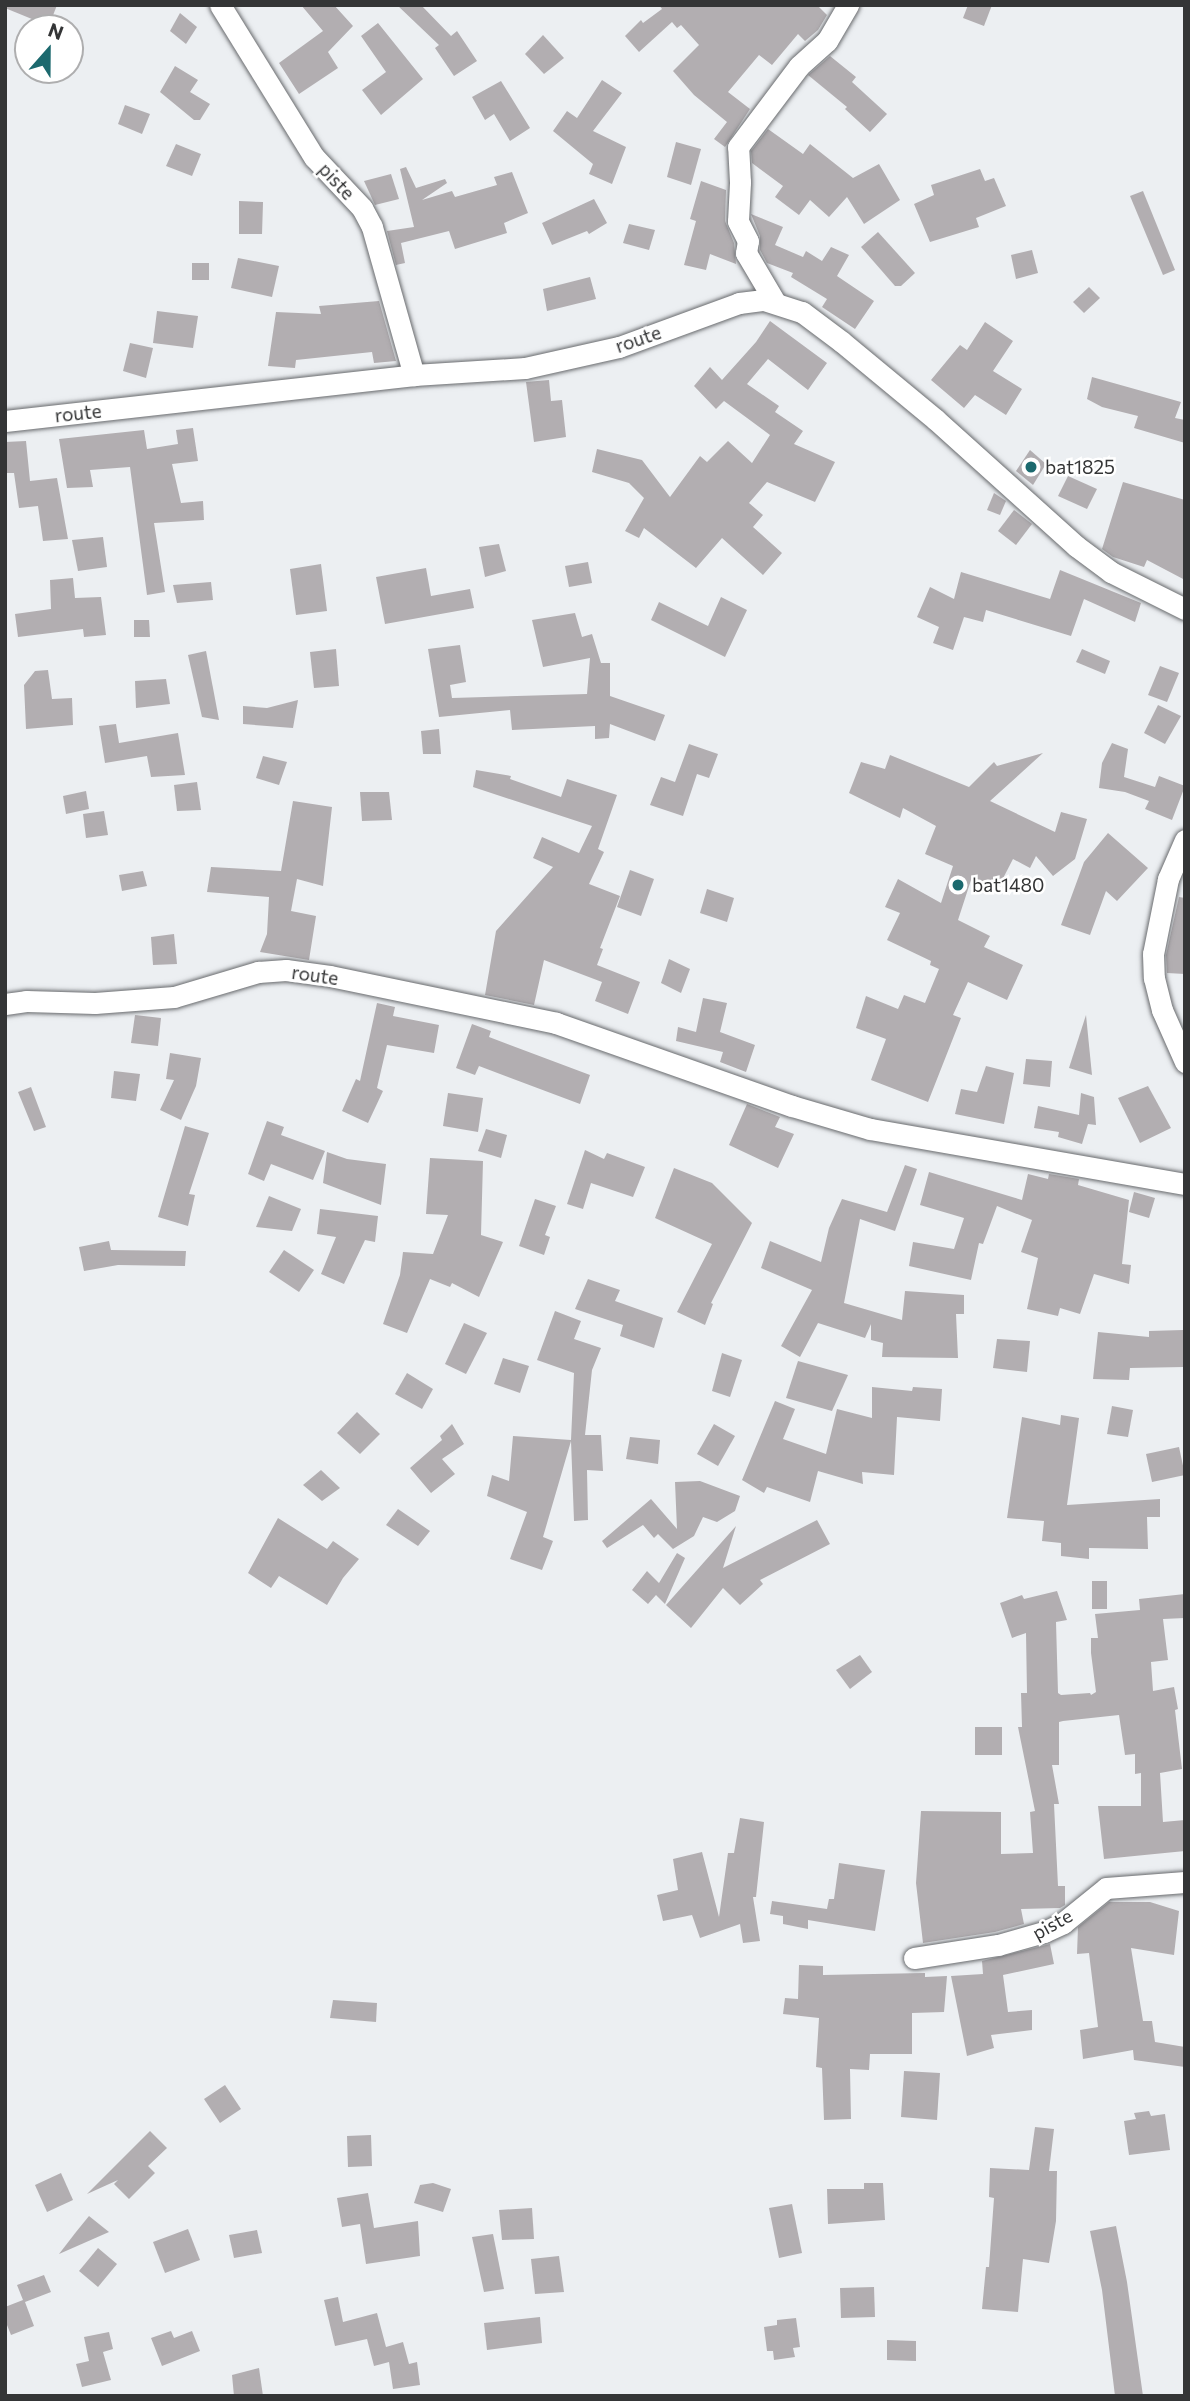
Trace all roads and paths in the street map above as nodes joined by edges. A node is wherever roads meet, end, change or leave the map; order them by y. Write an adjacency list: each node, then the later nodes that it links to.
1 (220, 5): 4 (street, piste)
2 (848, 5): 3 (street)
3 (775, 302): 4 (street, route); 6 (street, route)
4 (414, 375): 5 (street, route)
5 (5, 421)
6 (1176, 605)
7 (1185, 840): 9 (street)
8 (5, 1004): 10 (street, route)
9 (1185, 1062)
10 (1185, 1184)
11 (1185, 1882): 12 (street, piste)
12 (914, 1958)

